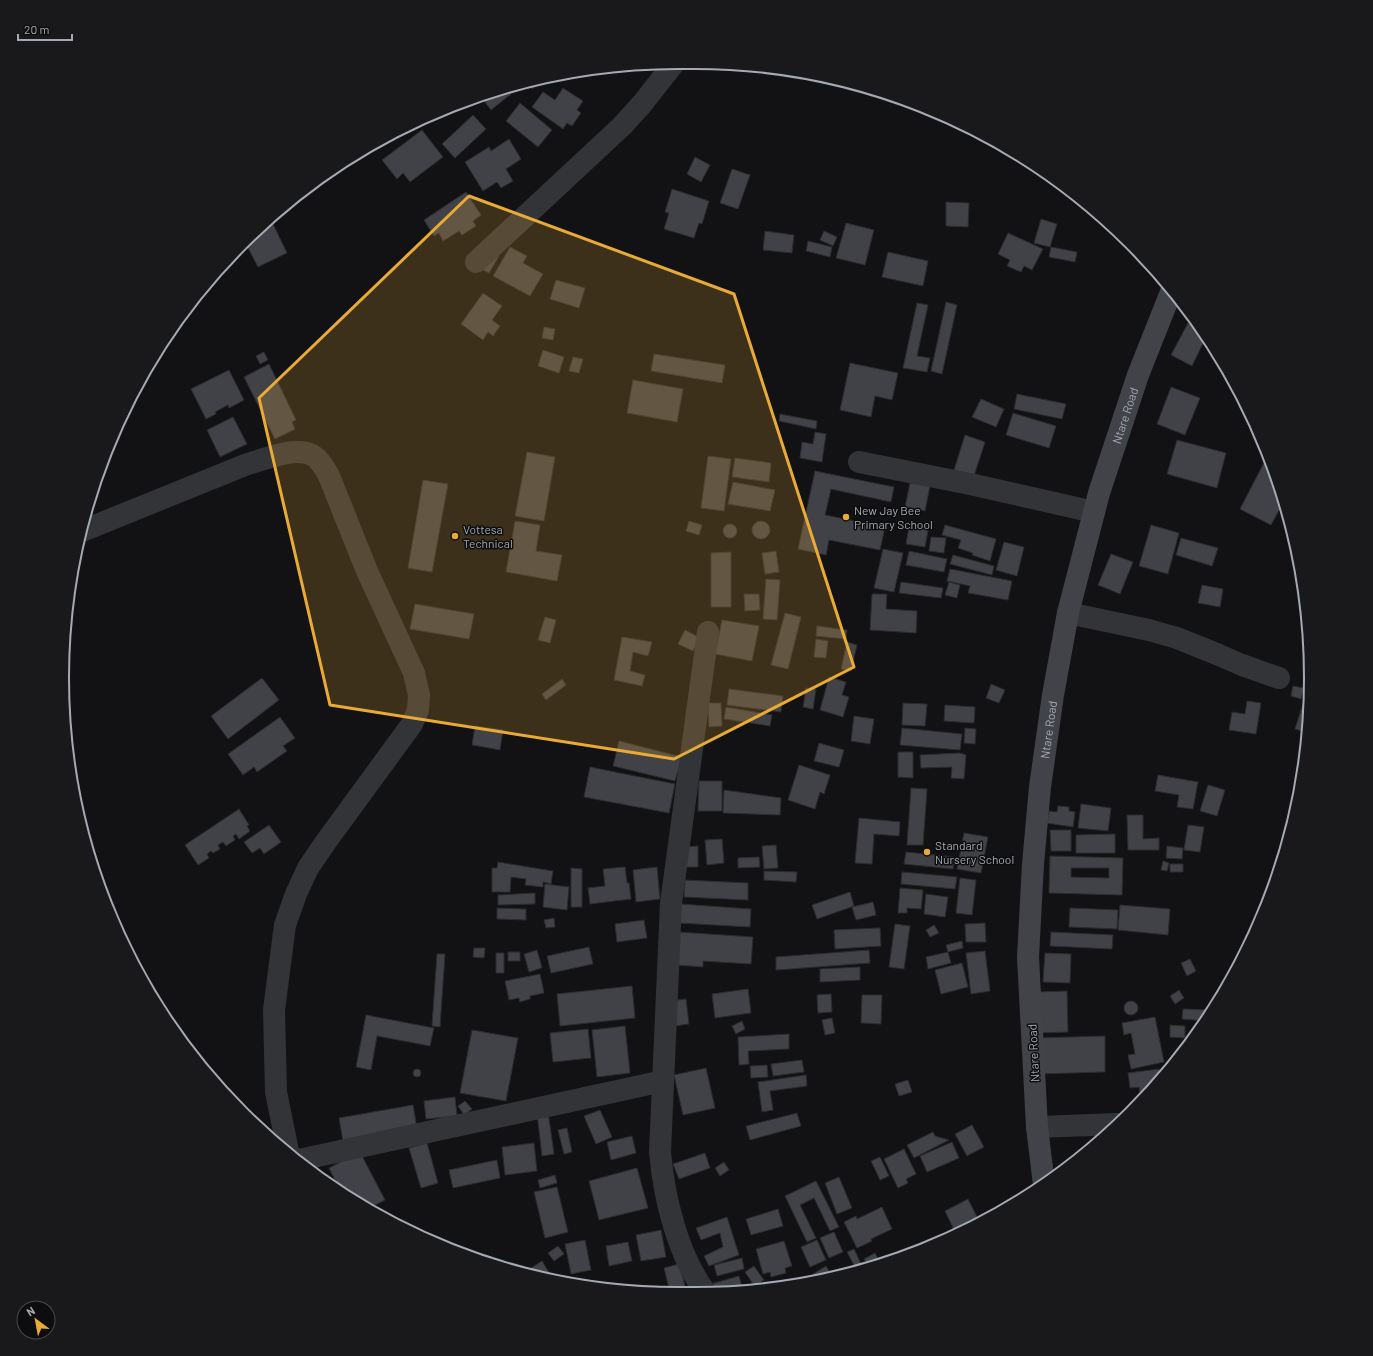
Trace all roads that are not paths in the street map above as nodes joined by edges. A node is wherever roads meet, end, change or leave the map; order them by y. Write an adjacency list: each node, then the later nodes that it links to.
1 (669, 69): 2 (street)
2 (476, 262)
3 (1169, 296): 5 (main road, Ntare Road)
4 (859, 462): 5 (street)
5 (1094, 512): 7 (main road, Ntare Road)
6 (88, 529): 13 (street)
7 (1068, 613): 9 (street); 12 (main road, Ntare Road)
8 (708, 632): 10 (street)
9 (1279, 678)
10 (663, 1081): 14 (street); 16 (street)
11 (1110, 1124): 12 (street)
12 (1037, 1127): 15 (main road, Ntare Road)
13 (287, 1145)
14 (304, 1159)
15 (1043, 1177)
16 (701, 1287)

